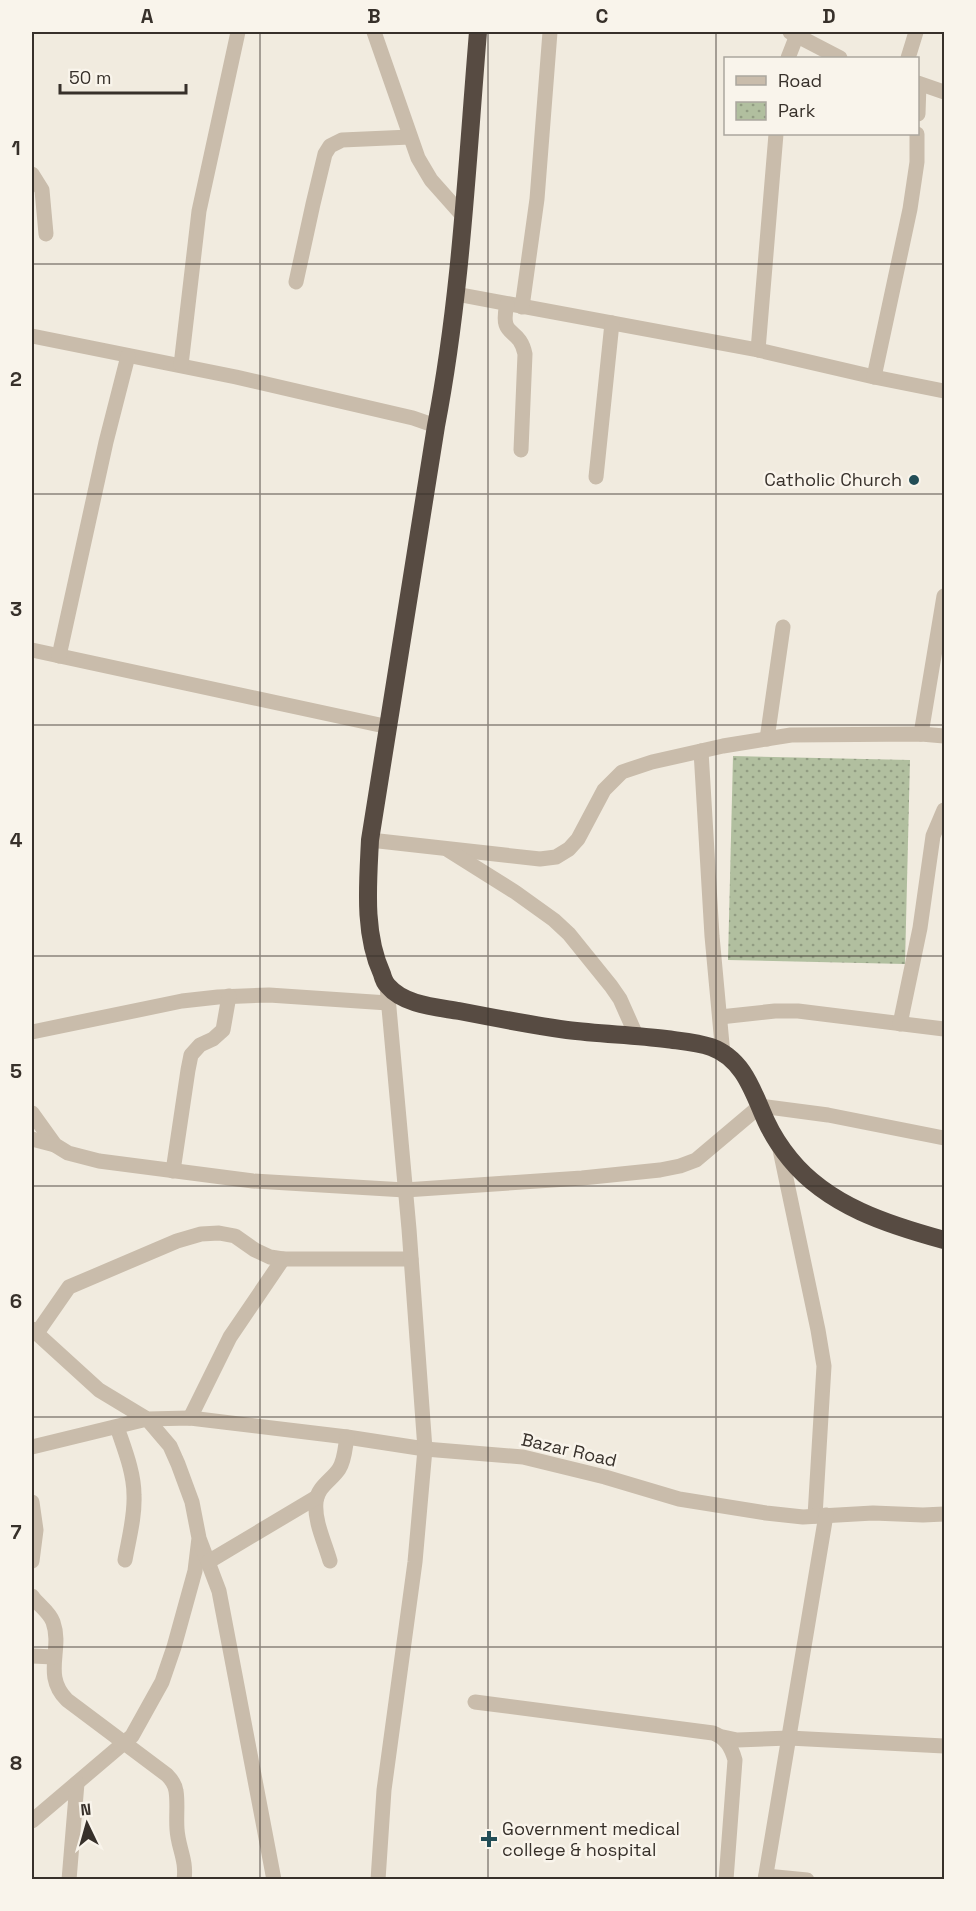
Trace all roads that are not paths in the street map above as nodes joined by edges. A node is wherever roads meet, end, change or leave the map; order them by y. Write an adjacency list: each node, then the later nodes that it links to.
1 (238, 32): 25 (street)
2 (374, 32): 14 (street)
3 (478, 32): 16 (highway)
4 (550, 32): 20 (street)
5 (916, 32): 9 (street)
6 (794, 33): 7 (street); 8 (street)
7 (788, 57)
8 (838, 57)
9 (908, 57)
10 (919, 84): 11 (street)
11 (945, 92)
12 (776, 135): 23 (street)
13 (917, 135): 26 (street)
14 (410, 137): 16 (street); 18 (street)
15 (32, 174): 17 (street)
16 (463, 216): 19 (highway)
17 (46, 234)
18 (296, 282)
19 (456, 294): 20 (street); 28 (highway)
20 (514, 306): 21 (street); 29 (street)
21 (612, 323): 23 (street); 30 (street)
22 (32, 336): 24 (street)
23 (758, 350): 26 (street)
24 (128, 356): 25 (street); 34 (street)
25 (181, 365): 28 (street)
26 (874, 377): 27 (street)
27 (945, 391)
28 (436, 426): 35 (highway)
29 (521, 450)
30 (596, 477)
31 (945, 596): 36 (street)
32 (783, 627): 38 (street)
33 (32, 650): 34 (street)
34 (58, 656): 35 (street)
35 (389, 727): 41 (highway)
36 (921, 734): 37 (street); 38 (street)
37 (945, 736)
38 (767, 738): 39 (street)
39 (701, 751): 42 (street); 45 (street)
40 (945, 810): 46 (street)
41 (370, 840): 42 (street); 43 (highway)
42 (446, 848): 49 (street)
43 (388, 994): 44 (street); 49 (highway); 58 (street)
44 (229, 996): 48 (street); 57 (street)
45 (720, 1017): 46 (street); 50 (street)
46 (900, 1024): 47 (street)
47 (945, 1029)
48 (32, 1032)
49 (636, 1035): 50 (highway)
50 (723, 1055): 51 (highway)
51 (760, 1106): 53 (street); 55 (highway); 58 (street)
52 (32, 1113): 56 (street)
53 (945, 1138)
54 (32, 1139): 56 (street)
55 (778, 1140): 59 (highway); 72 (street)
56 (55, 1146): 57 (street)
57 (173, 1171): 58 (street)
58 (405, 1190): 61 (street)
59 (945, 1240)
60 (283, 1259): 61 (street); 62 (street); 63 (street)
61 (411, 1259): 68 (street)
62 (34, 1331): 64 (street)
63 (190, 1418): 64 (street, Bazar Road); 66 (street, Bazar Road)
64 (147, 1419): 65 (street, Bazar Road); 73 (street)
65 (117, 1426): 67 (street, Bazar Road); 74 (street)
66 (347, 1437): 68 (street, Bazar Road); 69 (street)
67 (32, 1447)
68 (425, 1449): 72 (street, Bazar Road); 92 (street)
69 (317, 1497): 76 (street); 77 (street)
70 (32, 1502): 75 (street)
71 (945, 1514): 72 (street, Bazar Road)
72 (821, 1516): 83 (street)
73 (200, 1538): 77 (street); 84 (street)
74 (125, 1560)
75 (32, 1561)
76 (330, 1561)
77 (208, 1562): 91 (street)
78 (32, 1596): 80 (street)
79 (32, 1656): 80 (street)
80 (54, 1657): 84 (street)
81 (475, 1702): 82 (street)
82 (723, 1737): 83 (street); 93 (street)
83 (789, 1738): 85 (street); 88 (street)
84 (125, 1742): 86 (street); 90 (street)
85 (945, 1746)
86 (77, 1783): 87 (street); 89 (street)
87 (32, 1821)
88 (765, 1878): 94 (street)
89 (69, 1880)
90 (184, 1880)
91 (274, 1880)
92 (378, 1880)
93 (726, 1880)
94 (807, 1880)

